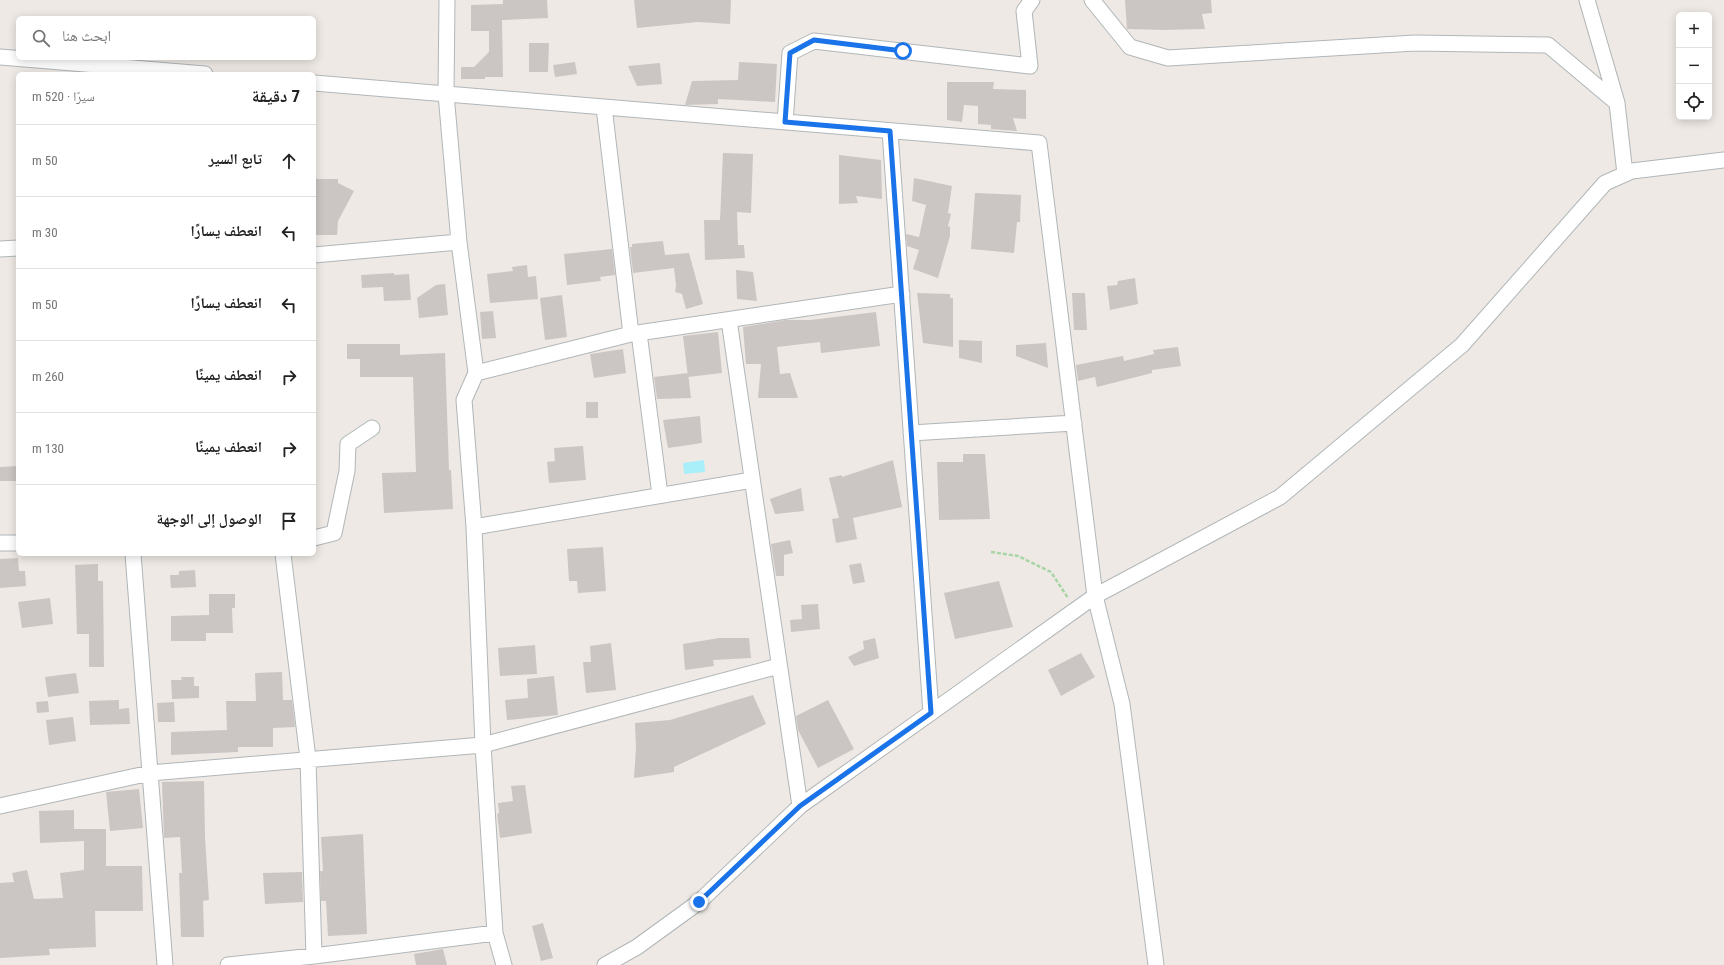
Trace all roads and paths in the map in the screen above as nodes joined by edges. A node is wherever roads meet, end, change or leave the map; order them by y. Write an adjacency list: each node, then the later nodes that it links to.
1 (447, 0): 10 (street)
2 (1032, 0): 13 (street)
3 (1092, 0): 11 (street)
4 (1587, 0): 11 (street)
5 (0, 57): 6 (street)
6 (16, 58)
7 (36, 60): 8 (street)
8 (181, 72)
9 (316, 83): 10 (street)
10 (446, 94): 12 (street); 17 (street)
11 (1617, 103): 16 (street)
12 (604, 107): 13 (street); 23 (street)
13 (785, 122): 14 (street)
14 (890, 131): 21 (street); 25 (street)
15 (1724, 160): 16 (street)
16 (1626, 174): 37 (street)
17 (459, 242): 20 (street); 24 (street)
18 (16, 248): 19 (street)
19 (0, 249)
20 (316, 255)
21 (902, 294): 22 (street); 27 (street)
22 (729, 320): 23 (street); 28 (street)
23 (635, 334): 24 (street); 29 (street)
24 (476, 373): 30 (street)
25 (1074, 422): 27 (street); 37 (street)
26 (372, 428): 31 (street)
27 (911, 433): 40 (street)
28 (752, 480): 29 (street); 39 (street)
29 (660, 495): 30 (street)
30 (474, 527): 41 (street)
31 (316, 538)
32 (0, 543): 33 (street)
33 (16, 543)
34 (992, 552): 38 (path)
35 (133, 556): 43 (street)
36 (282, 556): 42 (street)
37 (1096, 596): 38 (street); 52 (street)
38 (1077, 610): 40 (street)
39 (779, 666): 41 (street); 45 (street)
40 (931, 713): 45 (street)
41 (483, 745): 42 (street); 46 (street)
42 (308, 759): 43 (street); 47 (street)
43 (150, 773): 44 (street); 48 (street)
44 (0, 806)
45 (800, 806): 51 (street)
46 (495, 934): 47 (street); 50 (street)
47 (314, 956): 49 (street)
48 (165, 965)
49 (228, 965)
50 (504, 965)
51 (605, 965)
52 (1156, 965)

